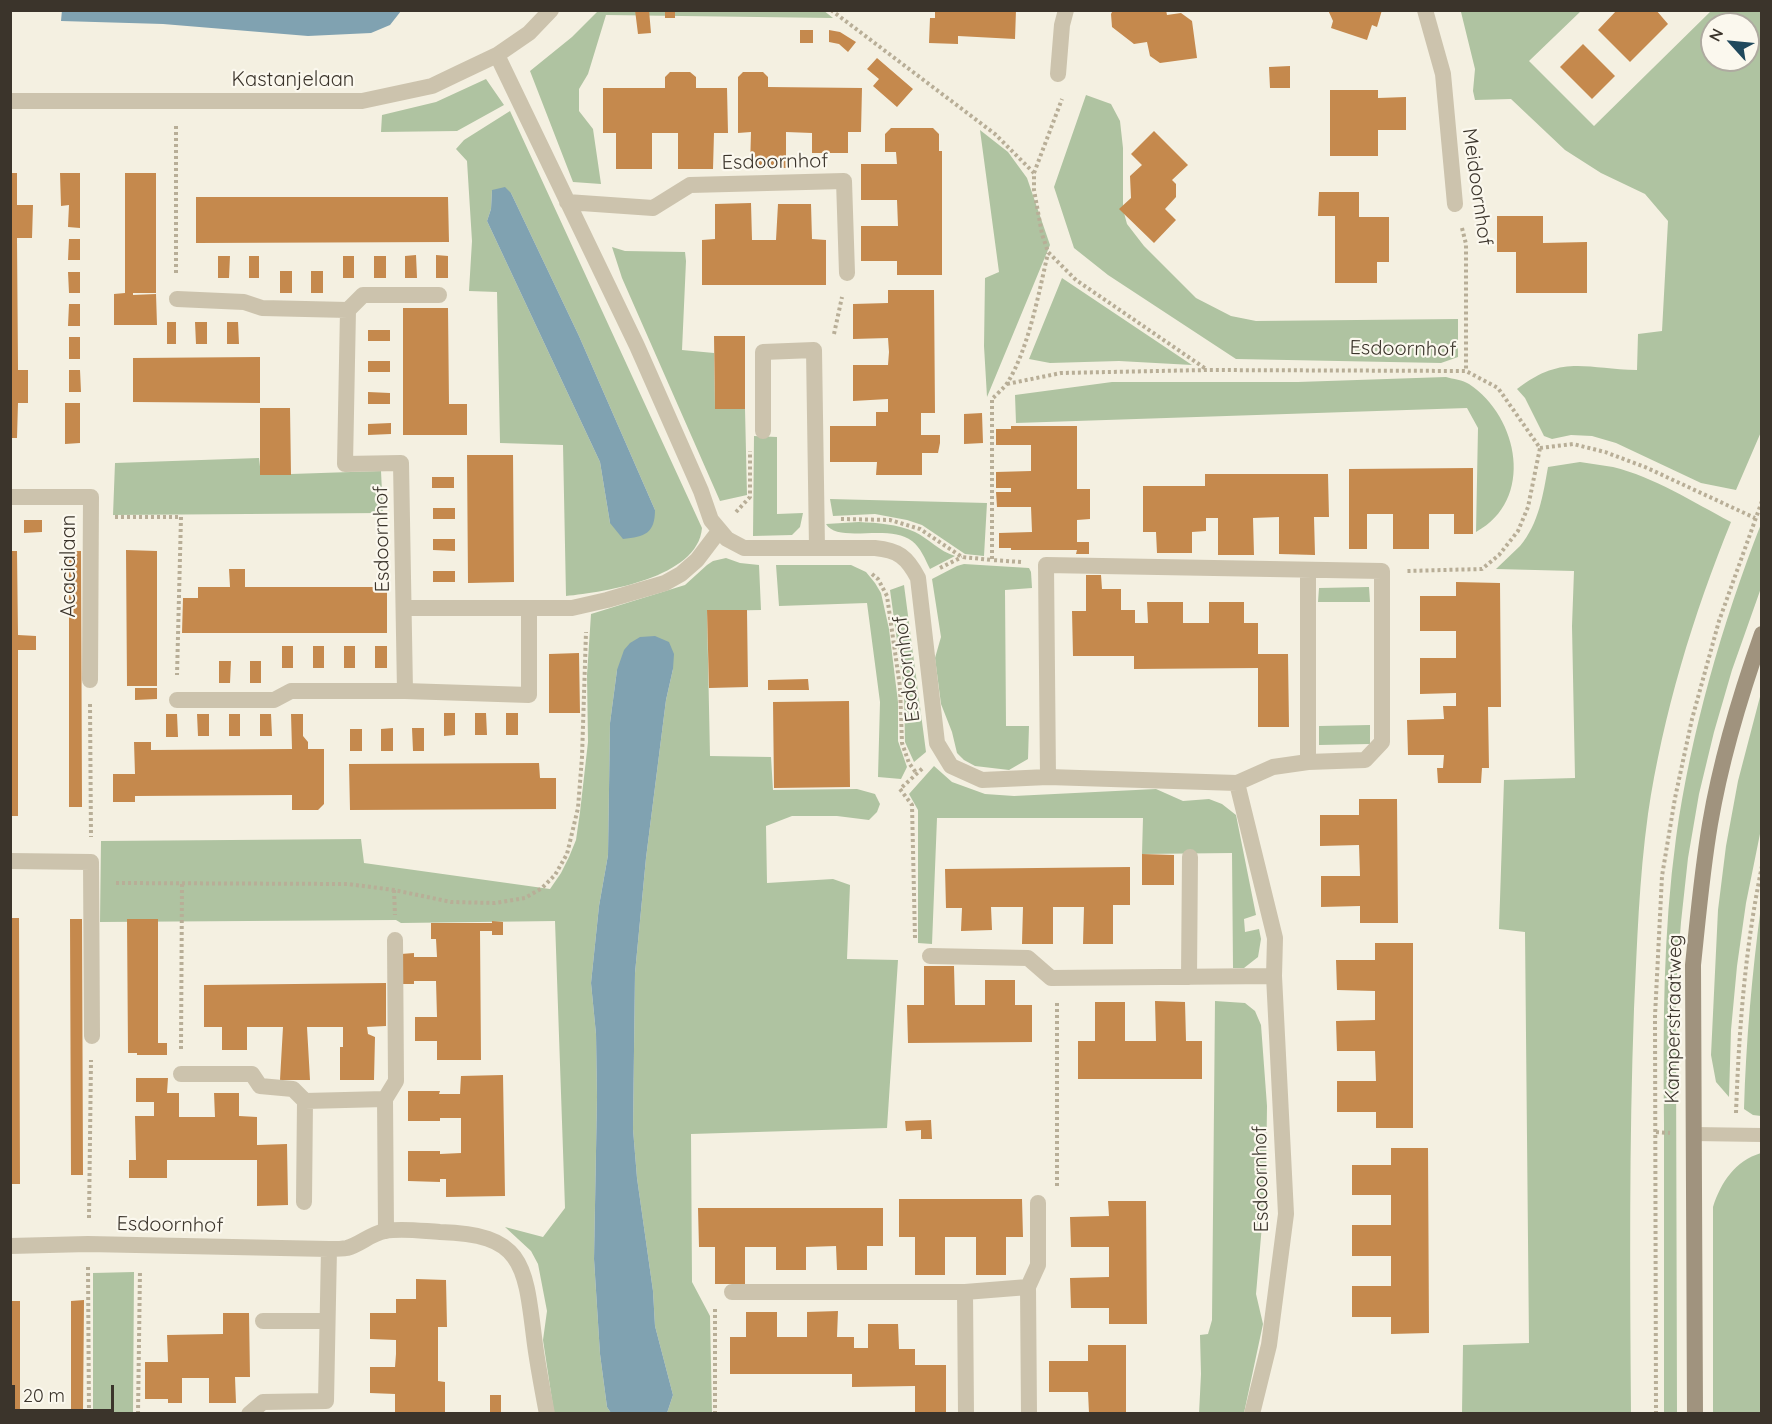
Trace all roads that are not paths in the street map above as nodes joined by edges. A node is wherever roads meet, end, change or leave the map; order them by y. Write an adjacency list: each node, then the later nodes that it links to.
1 (551, 10): 4 (street, Kastanjelaan)
2 (1066, 10): 5 (street)
3 (1425, 10): 8 (street, Meidoornhof)
4 (497, 55): 6 (street, Kastanjelaan); 7 (street, Esdoornhof)
5 (1058, 74)
6 (10, 101)
7 (567, 202): 9 (street, Esdoornhof); 15 (street, Esdoornhof)
8 (1455, 204)
9 (848, 273)
10 (440, 295): 12 (street)
11 (177, 299): 12 (street)
12 (348, 310): 18 (street, Esdoornhof)
13 (763, 431): 16 (street)
14 (10, 497): 21 (street, Acacialaan)
15 (719, 531): 16 (street, Esdoornhof); 19 (street, Esdoornhof)
16 (817, 548): 25 (street, Esdoornhof)
17 (1308, 571): 24 (street); 24 (street); 25 (street)
18 (404, 608): 19 (street, Esdoornhof); 22 (street, Esdoornhof)
19 (529, 609): 22 (street)
20 (1761, 634): 37 (main road, Kamperstraatweg)
21 (90, 680)
22 (405, 691): 23 (street)
23 (177, 700)
24 (1308, 762): 26 (street)
25 (1048, 777): 26 (street)
26 (1237, 783): 31 (street, Esdoornhof)
27 (1190, 857): 32 (street)
28 (10, 861): 33 (street)
29 (395, 940): 35 (street)
30 (930, 956): 32 (street)
31 (1274, 976): 32 (street); 53 (street, Esdoornhof)
32 (1189, 977)
33 (92, 1036)
34 (181, 1074): 36 (street)
35 (385, 1100): 36 (street); 41 (street)
36 (305, 1101): 39 (street)
37 (1692, 1134): 38 (lane); 54 (main road, Kamperstraatweg)
38 (1761, 1135)
39 (304, 1202)
40 (1038, 1203): 44 (street)
41 (386, 1230): 43 (street, Esdoornhof); 50 (street, Esdoornhof)
42 (10, 1246): 43 (street, Esdoornhof)
43 (329, 1250): 48 (street)
44 (1028, 1287): 46 (street); 52 (street)
45 (732, 1292): 46 (street)
46 (965, 1292): 51 (street)
47 (263, 1321): 48 (street)
48 (327, 1321): 49 (street)
49 (249, 1413)
50 (547, 1413)
51 (966, 1413)
52 (1029, 1413)
53 (1252, 1413)
54 (1695, 1413)

